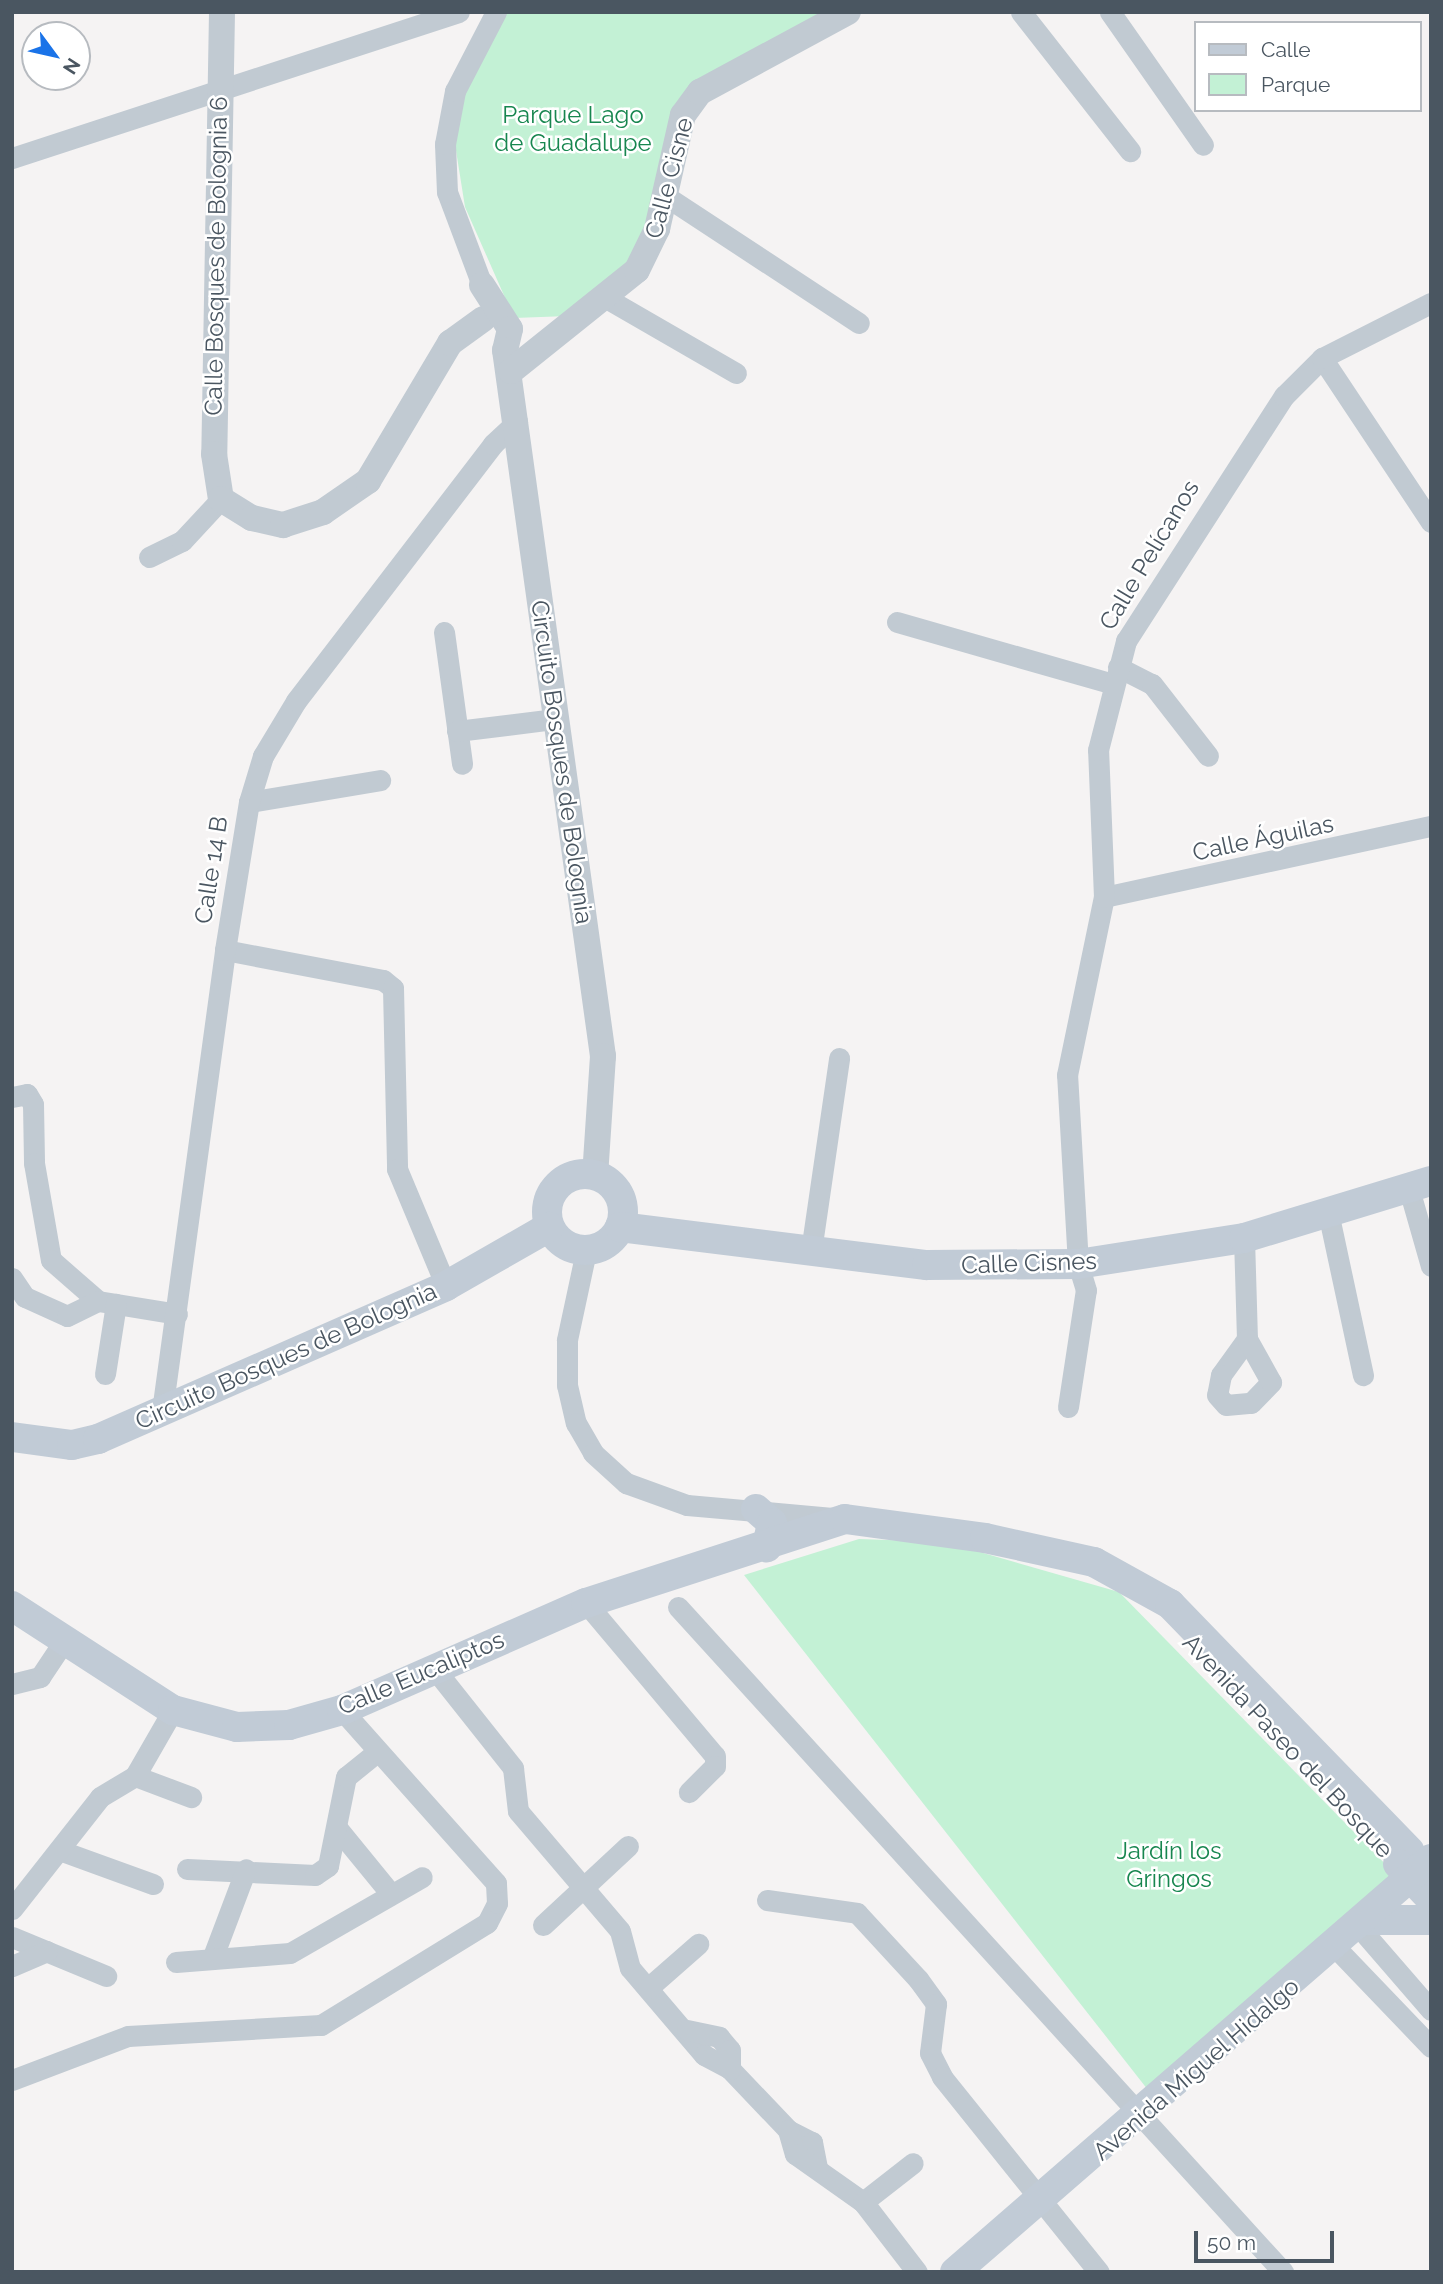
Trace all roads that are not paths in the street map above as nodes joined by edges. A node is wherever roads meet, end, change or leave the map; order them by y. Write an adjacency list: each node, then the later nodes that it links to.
1 (222, 12): 7 (street, Calle Bosques de Bolognia 6)
2 (459, 12): 7 (street)
3 (496, 12): 12 (street, Circuito Bosques de Bolognia)
4 (848, 12): 11 (street, Calle Cisne)
5 (1021, 12): 9 (street)
6 (1110, 12): 8 (street)
7 (217, 88): 10 (street); 21 (street, Calle Bosques de Bolognia 6)
8 (1203, 145)
9 (1130, 151)
10 (12, 158)
11 (664, 195): 13 (street, Calle Cisne); 16 (street)
12 (482, 285): 15 (street, Circuito Bosques de Bolognia); 18 (street, Circuito Bosques de Bolognia)
13 (606, 298): 18 (street, Calle Cisne); 19 (street)
14 (1431, 303): 17 (street, Calle Pelícanos)
15 (483, 319): 18 (street, Circuito Bosques de Bolognia); 21 (street)
16 (859, 323)
17 (1322, 358): 22 (street); 26 (street, Calle Pelícanos)
18 (508, 361): 20 (street, Circuito Bosques de Bolognia)
19 (736, 373)
20 (517, 422): 27 (street, Circuito Bosques de Bolognia); 32 (street, Calle 14 B)
21 (222, 499): 23 (street)
22 (1431, 522)
23 (149, 556)
24 (897, 622): 26 (street)
25 (444, 632): 28 (street)
26 (1116, 675): 29 (street); 34 (street, Calle Pelícanos)
27 (555, 719): 28 (street); 38 (street, Circuito Bosques de Bolognia)
28 (457, 731): 30 (street)
29 (1208, 756)
30 (462, 764)
31 (380, 780): 32 (street)
32 (249, 802): 35 (street, Calle 14 B)
33 (1431, 826): 34 (street, Calle Águilas)
34 (1104, 897): 46 (street, Calle Pelícanos)
35 (225, 950): 49 (street); 51 (street, Calle 14 B)
36 (839, 1058): 45 (street)
37 (12, 1097): 50 (street)
38 (595, 1175): 41 (main road); 42 (main road)
39 (1420, 1185): 40 (main road, Calle Cisnes); 47 (street)
40 (1328, 1212): 43 (main road, Calle Cisnes); 54 (street)
41 (549, 1227): 44 (main road); 49 (main road, Circuito Bosques de Bolognia)
42 (620, 1227): 44 (main road); 45 (main road, Calle Cisnes)
43 (1244, 1238): 46 (main road, Calle Cisnes); 52 (street)
44 (586, 1251): 58 (street, Avenida Paseo del Bosque)
45 (811, 1251): 46 (main road, Calle Cisnes)
46 (1078, 1264): 55 (street, Calle Pelícanos)
47 (1431, 1266)
48 (12, 1278): 50 (street)
49 (446, 1286): 56 (main road, Circuito Bosques de Bolognia)
50 (107, 1303): 51 (street); 53 (street)
51 (177, 1314): 56 (street, Calle 14 B)
52 (1247, 1339)
53 (105, 1374)
54 (1363, 1375)
55 (1068, 1406)
56 (162, 1410): 57 (main road, Circuito Bosques de Bolognia)
57 (12, 1437)
58 (756, 1509): 59 (street, Avenida Paseo del Bosque); 60 (main road)
59 (845, 1519): 60 (main road, Calle Eucaliptos); 78 (main road, Avenida Paseo del Bosque)
60 (767, 1547): 61 (main road, Calle Eucaliptos)
61 (586, 1603): 65 (main road, Calle Eucaliptos); 71 (street)
62 (12, 1606): 64 (main road, Calle Eucaliptos)
63 (678, 1607): 101 (street)
64 (64, 1642): 66 (street); 67 (main road, Calle Eucaliptos)
65 (433, 1667): 68 (main road, Calle Eucaliptos); 81 (street)
66 (12, 1684)
67 (173, 1710): 68 (main road, Calle Eucaliptos); 70 (street)
68 (342, 1710): 69 (street)
69 (377, 1752): 73 (street); 100 (street)
70 (135, 1776): 72 (street); 75 (street)
71 (689, 1792)
72 (191, 1797)
73 (337, 1828): 77 (street); 82 (street)
74 (628, 1846): 81 (street)
75 (58, 1850): 80 (street); 84 (street)
76 (187, 1869): 77 (street)
77 (246, 1869): 92 (street)
78 (1423, 1869): 86 (main road, Avenida Miguel Hidalgo)
79 (422, 1877): 82 (street)
80 (153, 1884)
81 (583, 1888): 87 (street); 96 (street)
82 (391, 1895): 92 (street)
83 (767, 1900): 103 (street)
84 (12, 1909)
85 (1431, 1920): 86 (main road)
86 (1363, 1924): 90 (main road, Avenida Miguel Hidalgo); 97 (street)
87 (543, 1925)
88 (12, 1937): 91 (street)
89 (698, 1944): 96 (street)
90 (1336, 1948): 98 (street); 101 (main road, Avenida Miguel Hidalgo)
91 (47, 1951): 94 (street); 95 (street)
92 (212, 1959): 93 (street)
93 (176, 1962)
94 (12, 1966)
95 (106, 1976)
96 (648, 1988): 104 (street)
97 (1428, 2006): 98 (street)
98 (1406, 2019): 99 (street)
99 (1431, 2048)
100 (12, 2080)
101 (1144, 2114): 103 (main road, Avenida Miguel Hidalgo); 108 (street)
102 (913, 2163): 104 (street)
103 (1042, 2200): 106 (main road, Avenida Miguel Hidalgo); 107 (street)
104 (863, 2202): 105 (street)
105 (917, 2272)
106 (955, 2272)
107 (1099, 2272)
108 (1283, 2272)

